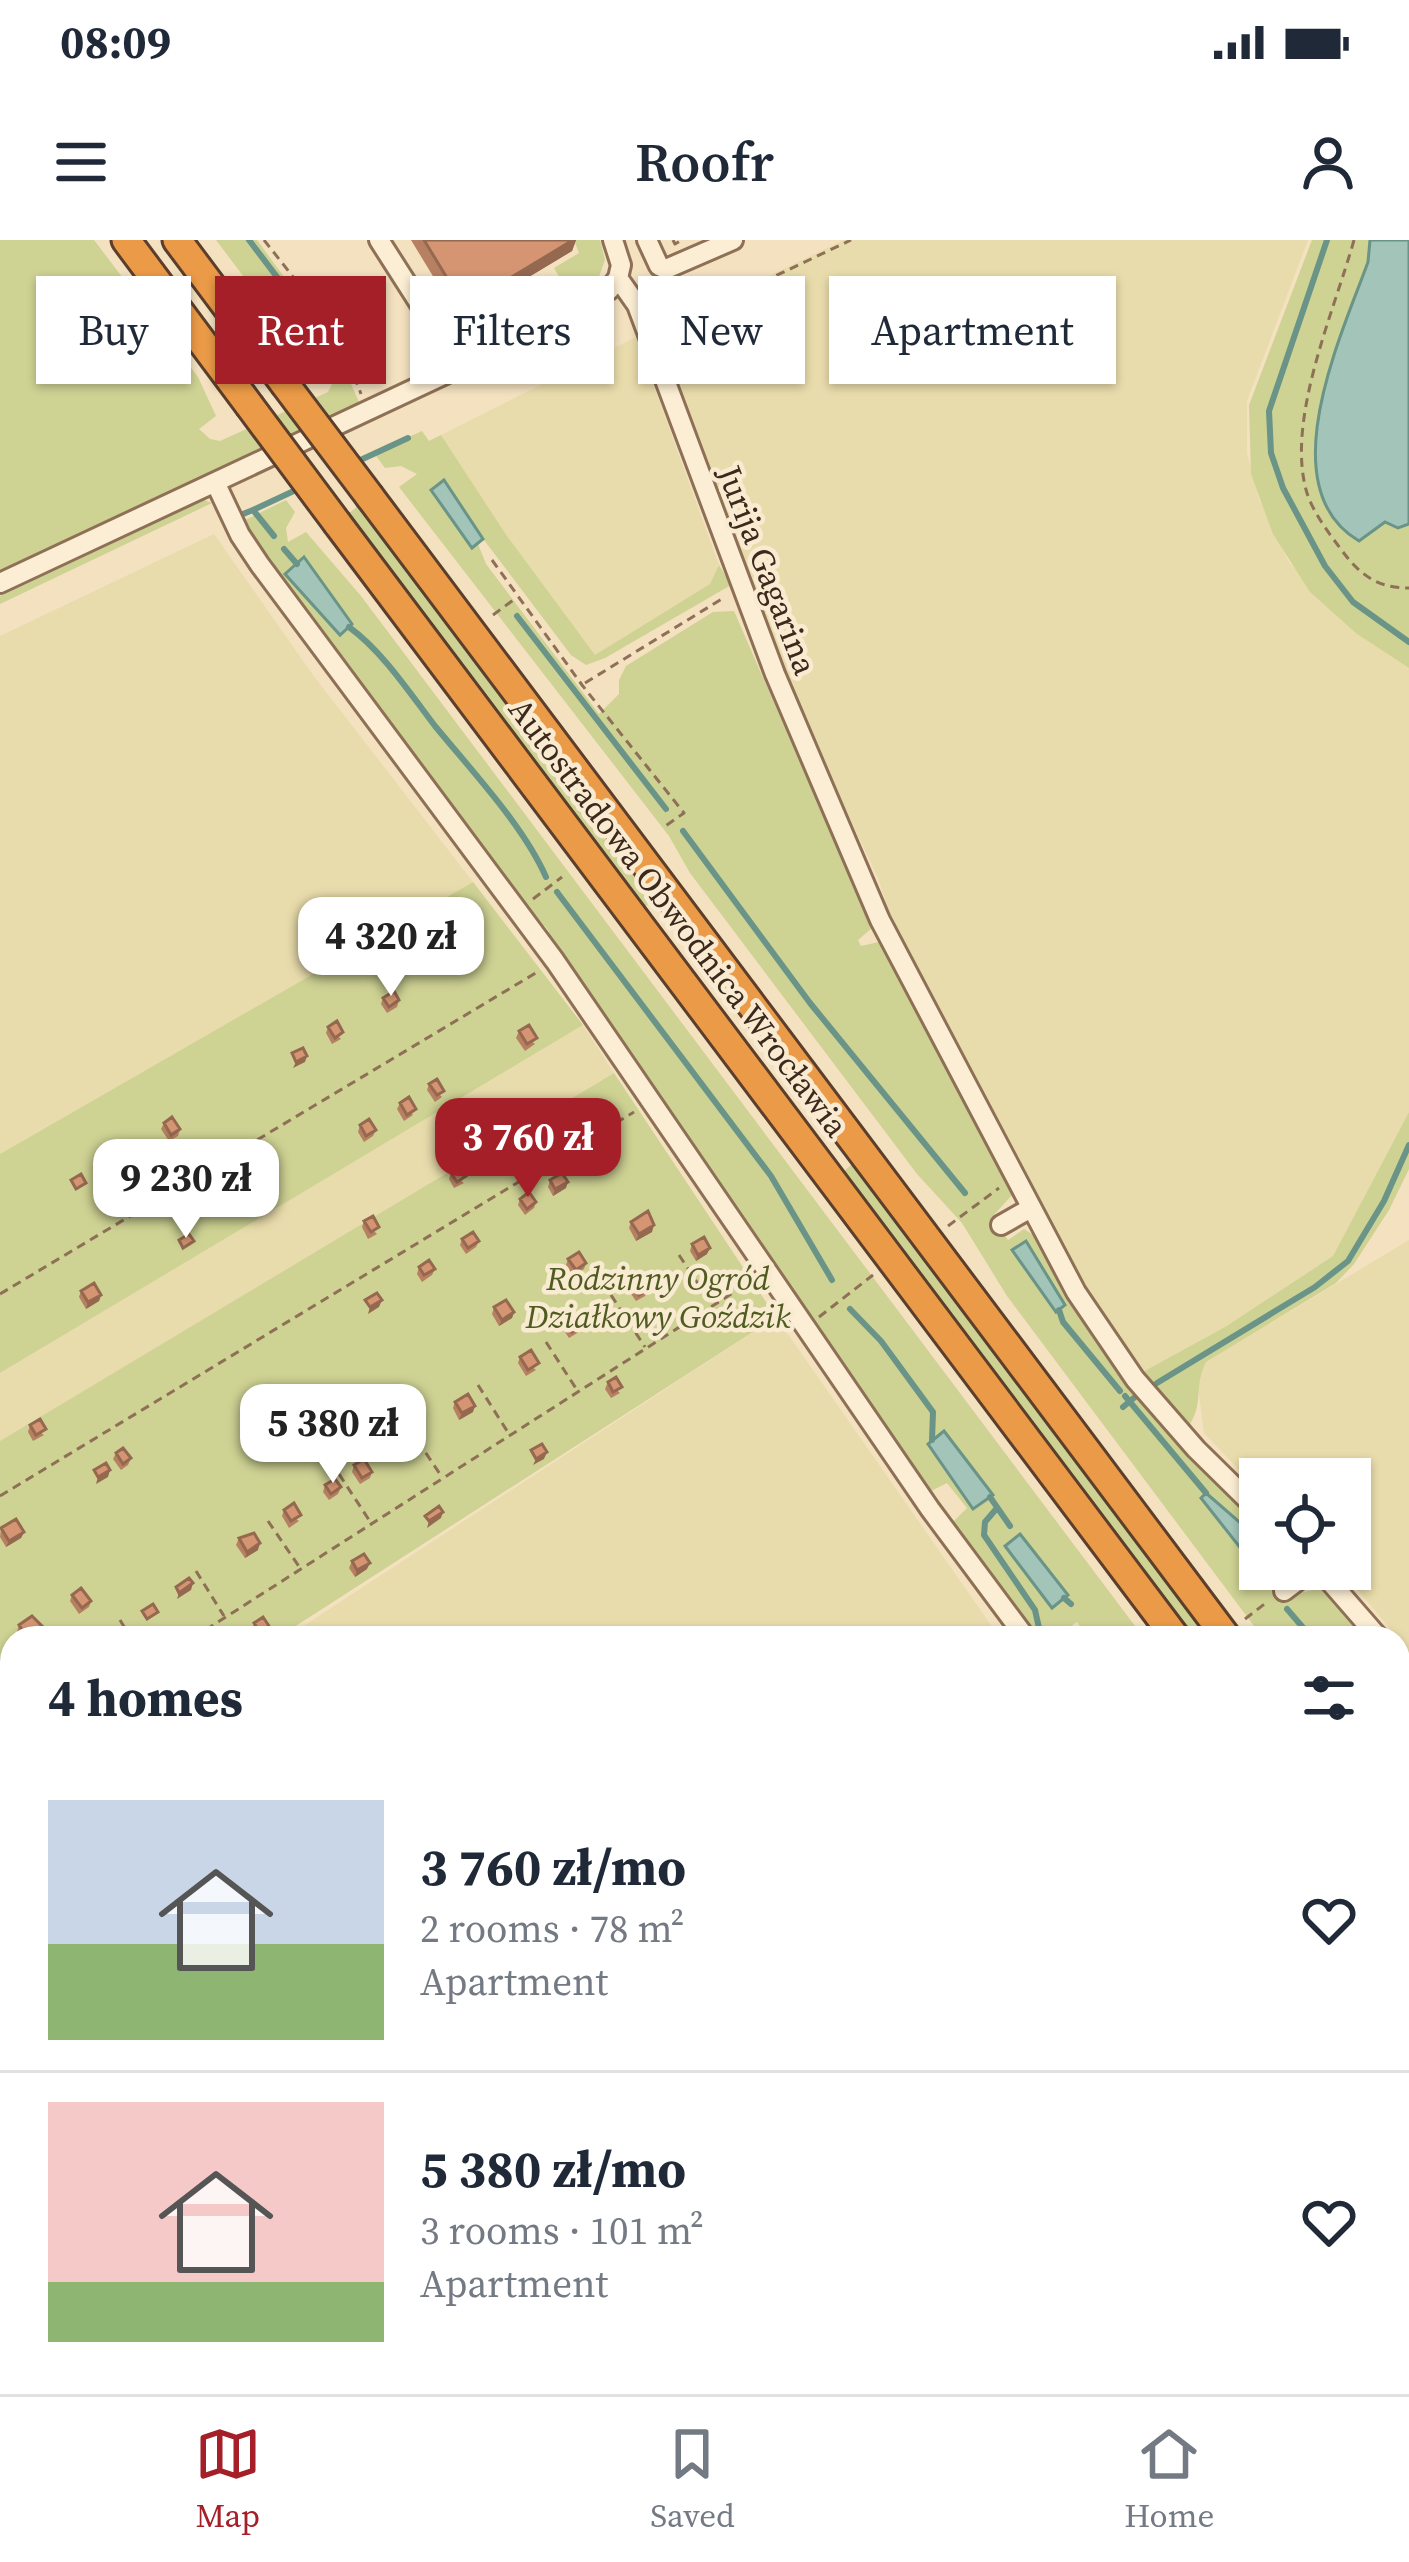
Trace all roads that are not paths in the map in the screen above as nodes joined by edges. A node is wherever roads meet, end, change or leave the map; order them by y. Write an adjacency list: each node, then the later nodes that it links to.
1 (126, 240): 18 (highway, Autostradowa Obwodnica Wrocławia, bridge)
2 (177, 240): 19 (highway, Autostradowa Obwodnica Wrocławia, bridge)
3 (379, 240): 9 (street)
4 (613, 240): 7 (street, Jurija Gagarina)
5 (647, 240): 6 (street)
6 (733, 240)
7 (618, 278): 8 (street); 13 (street, Jurija Gagarina)
8 (614, 283)
9 (410, 289)
10 (427, 384): 11 (street)
11 (216, 484): 12 (street); 17 (street)
12 (0, 584)
13 (1030, 1208): 14 (street); 15 (street, Jurija Gagarina)
14 (1001, 1226)
15 (1239, 1491)
16 (1335, 1590): 20 (street)
17 (1016, 1626)
18 (1167, 1626)
19 (1234, 1626)
20 (1367, 1626)

